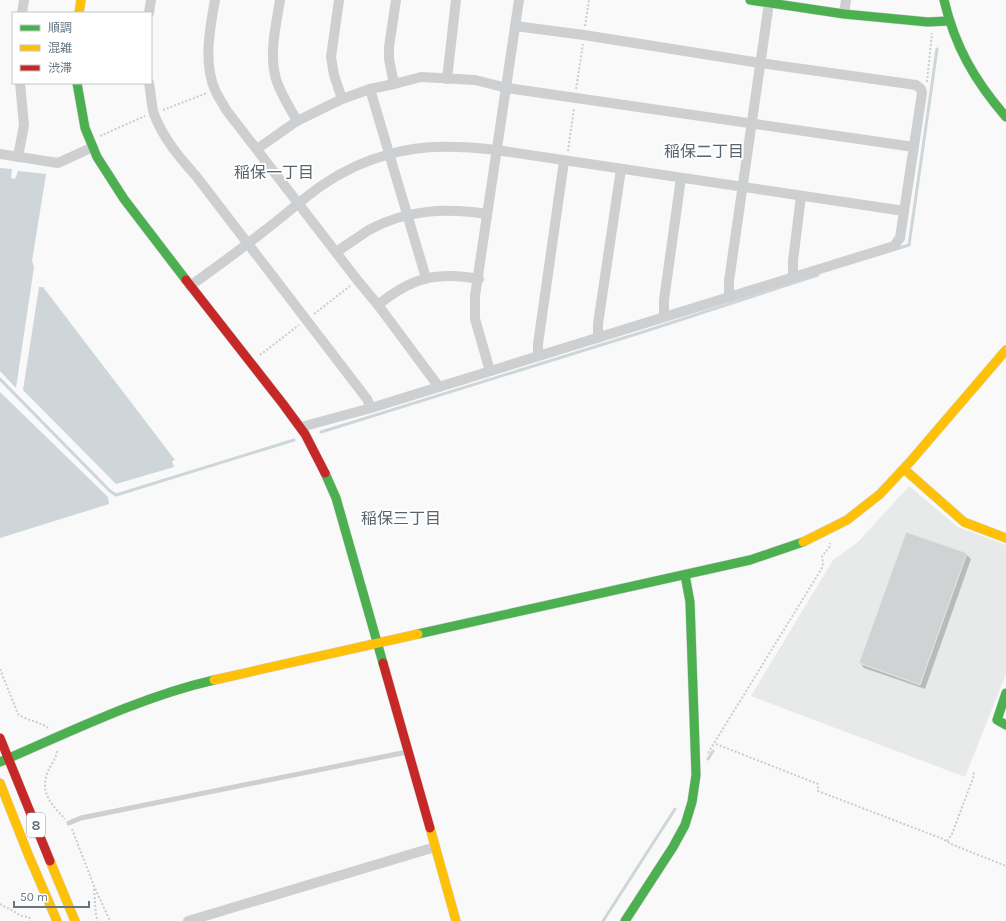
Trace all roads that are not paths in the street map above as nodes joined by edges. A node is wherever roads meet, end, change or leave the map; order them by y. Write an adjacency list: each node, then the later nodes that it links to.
1 (24, 0): 14 (street)
2 (81, 0): 15 (main road)
3 (151, 0): 16 (street)
4 (215, 0): 34 (street)
5 (280, 0): 30 (street)
6 (339, 0): 28 (street)
7 (396, 0): 25 (street)
8 (456, 0): 21 (street)
9 (519, 0): 19 (street)
10 (750, 0): 13 (main road)
11 (846, 0): 17 (street)
12 (944, 0): 18 (main road)
13 (769, 3): 17 (main road); 20 (street)
14 (22, 12)
15 (79, 12)
16 (149, 12)
17 (844, 14): 18 (main road)
18 (948, 21): 29 (main road)
19 (515, 26): 20 (street); 26 (street)
20 (760, 63): 31 (street); 33 (street)
21 (448, 79): 25 (street); 26 (street)
22 (20, 84): 38 (street)
23 (77, 84): 32 (main road)
24 (149, 84): 48 (street)
25 (394, 84): 27 (street)
26 (507, 88): 31 (street); 35 (street)
27 (370, 89): 28 (street); 37 (street)
28 (342, 99): 30 (street)
29 (1006, 117)
30 (297, 121): 34 (street)
31 (751, 123): 33 (street); 42 (street)
32 (92, 147): 38 (street); 53 (main road)
33 (914, 147): 45 (street)
34 (257, 149): 44 (street)
35 (496, 150): 37 (street); 39 (street); 46 (street)
36 (0, 154): 38 (street)
37 (390, 154): 44 (street); 47 (street)
38 (18, 157)
39 (564, 161): 40 (street); 59 (street)
40 (621, 170): 41 (street); 57 (street)
41 (680, 178): 42 (street); 56 (street)
42 (742, 187): 43 (street); 54 (street)
43 (801, 196): 45 (street); 50 (street)
44 (299, 204): 48 (street); 49 (street)
45 (904, 211): 50 (street)
46 (487, 214): 47 (street); 52 (street)
47 (407, 216): 49 (street); 51 (street)
48 (248, 244): 53 (street); 62 (street)
49 (336, 252): 55 (street)
50 (793, 276): 54 (street)
51 (426, 278): 52 (street); 55 (street)
52 (479, 279): 60 (street)
53 (190, 286): 63 (main road)
54 (729, 297): 56 (street)
55 (378, 305): 61 (street)
56 (664, 317): 57 (street)
57 (598, 338): 59 (street)
58 (1005, 354): 64 (main road)
59 (538, 356): 60 (street)
60 (490, 371): 61 (street)
61 (439, 387): 62 (street)
62 (371, 408): 63 (street)
63 (301, 427): 67 (main road)
64 (904, 469): 65 (main road); 66 (main road)
65 (1006, 538)
66 (685, 575): 67 (main road); 80 (main road)
67 (378, 644): 71 (main road); 72 (main road)
68 (1006, 693): 69 (main road)
69 (1006, 725)
70 (0, 738): 72 (main road, 8)
71 (408, 751): 74 (lane); 75 (main road)
72 (4, 760): 77 (main road, 8)
73 (0, 783): 76 (main road, 8)
74 (69, 823)
75 (435, 847): 78 (street); 79 (main road)
76 (57, 921)
77 (75, 921)
78 (188, 921)
79 (456, 921)
80 (625, 921)

